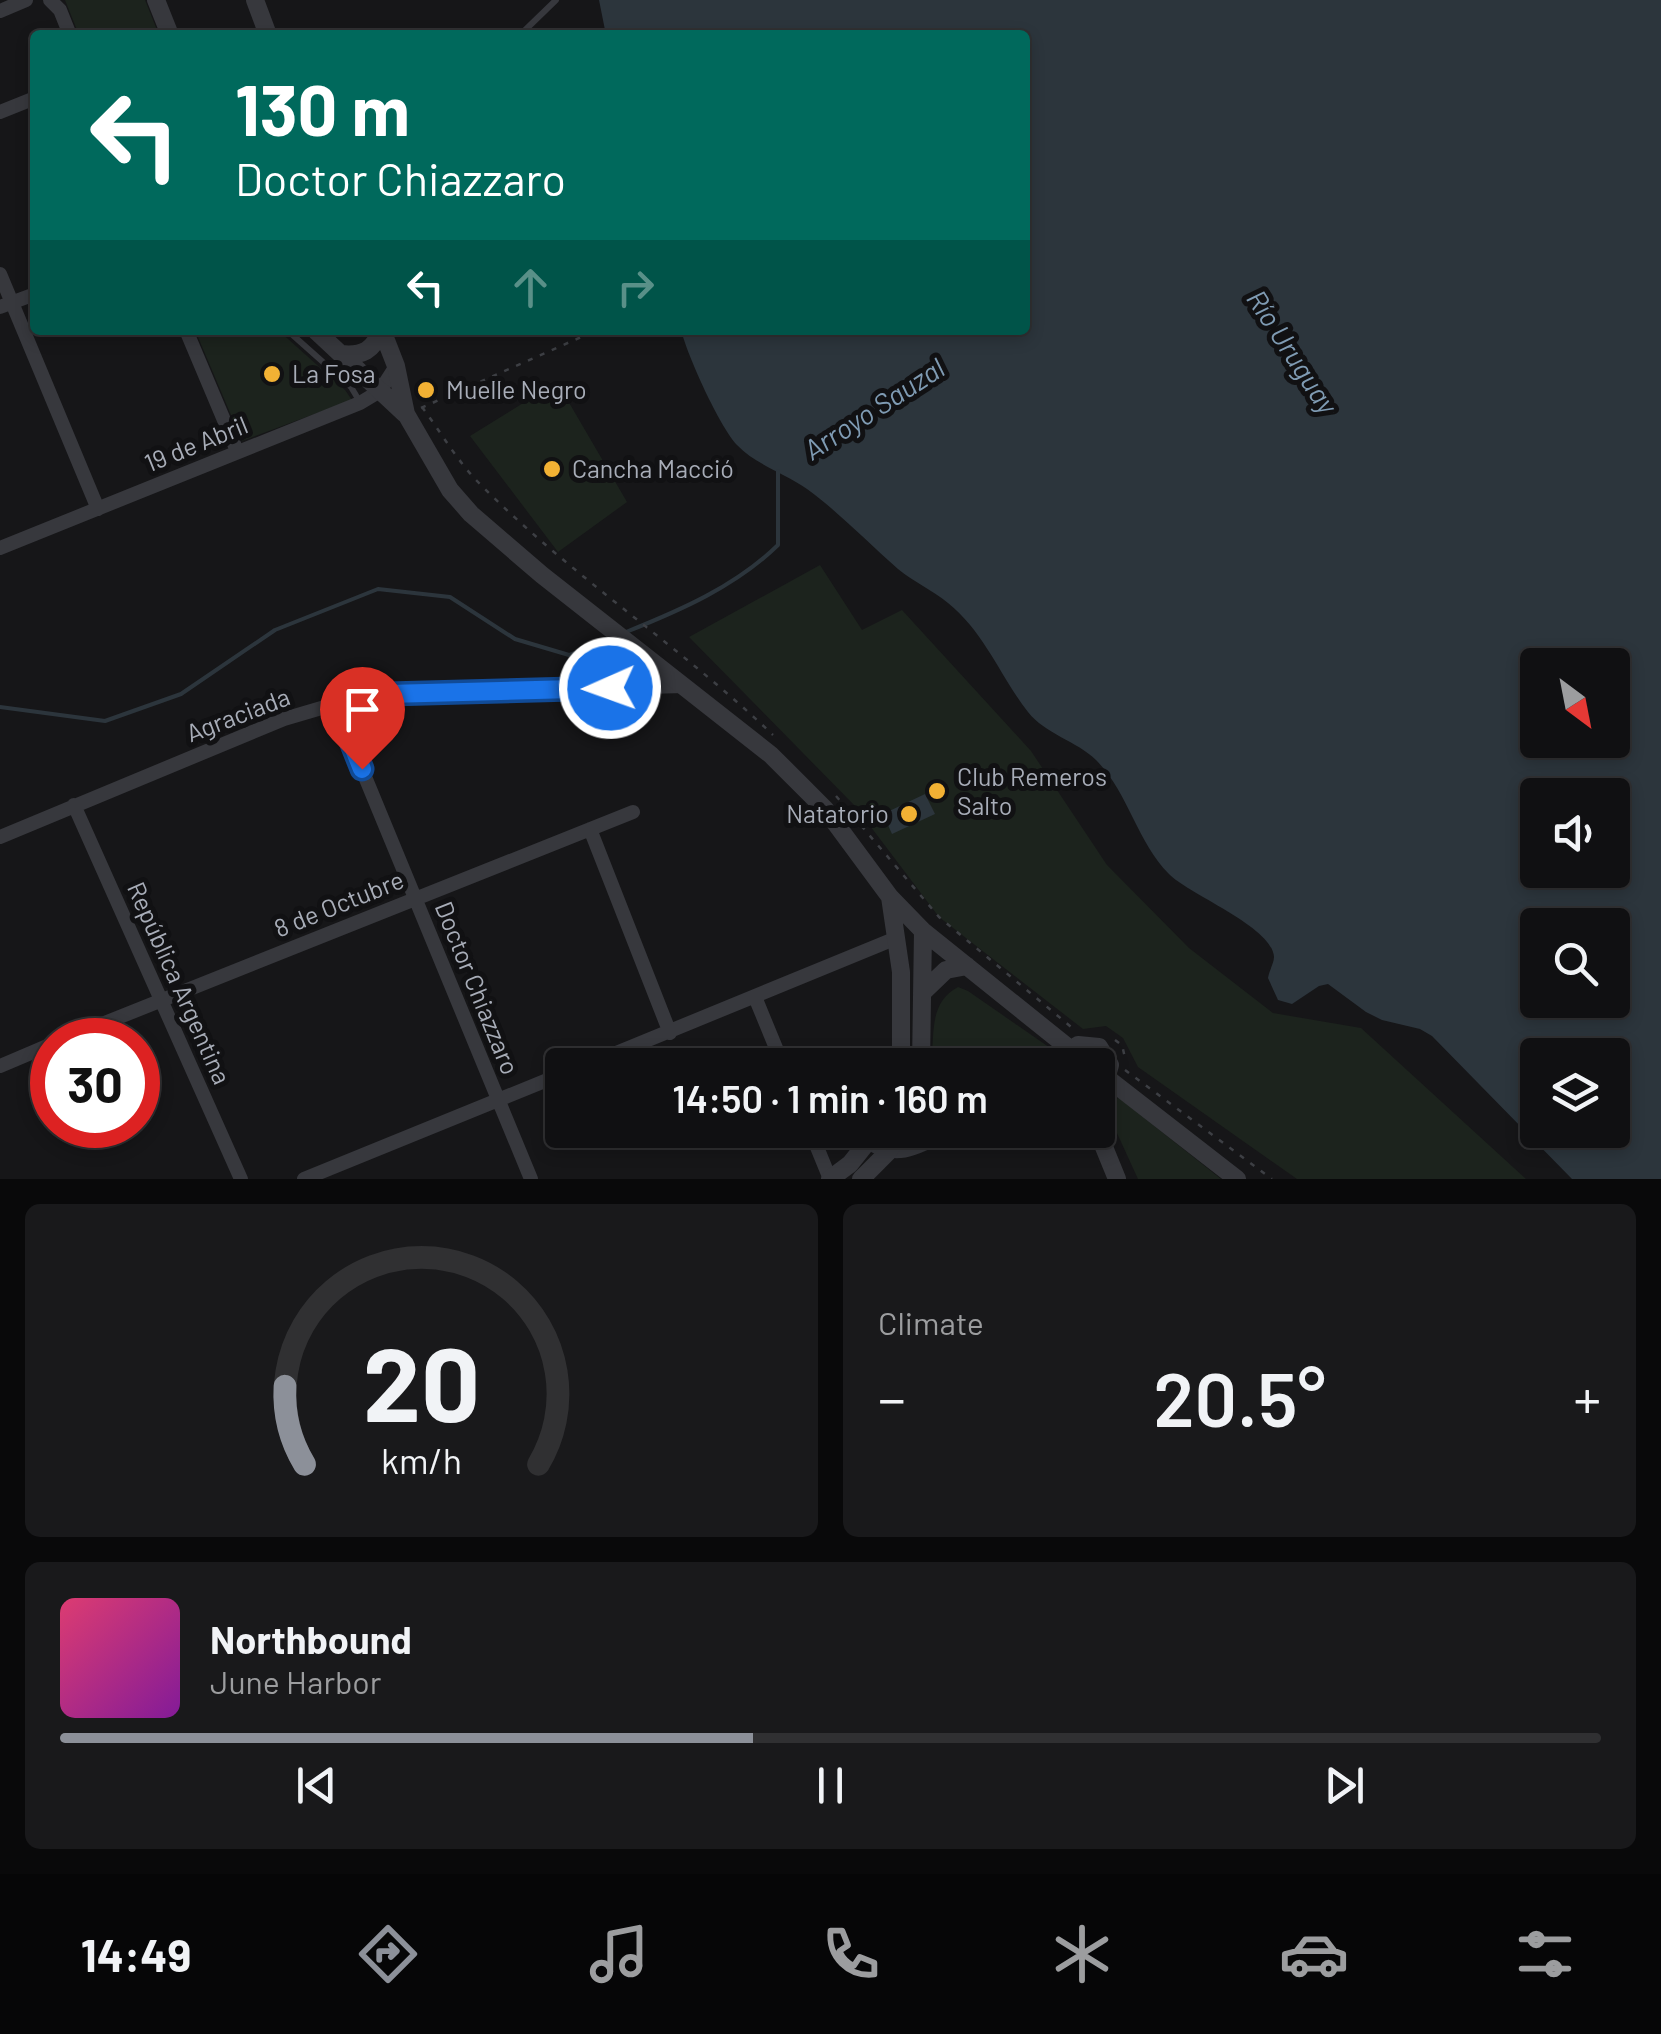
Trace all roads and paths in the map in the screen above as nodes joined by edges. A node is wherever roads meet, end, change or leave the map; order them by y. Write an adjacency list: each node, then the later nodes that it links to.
1 (26, 0): 6 (street)
2 (50, 0): 7 (street)
3 (156, 0): 8 (street)
4 (255, 0): 9 (street)
5 (556, 0): 10 (lane)
6 (0, 11)
7 (68, 30)
8 (168, 30)
9 (266, 30)
10 (525, 30)
11 (30, 100): 12 (street)
12 (0, 112)
13 (0, 274): 15 (street)
14 (30, 296): 15 (street)
15 (6, 305): 28 (street)
16 (188, 335): 27 (street)
17 (293, 335): 25 (lane)
18 (321, 335): 22 (street)
19 (379, 335): 22 (street)
20 (383, 335): 23 (street)
21 (584, 335): 26 (path)
22 (340, 354): 24 (street)
23 (396, 366): 24 (street, 19 de Abril); 26 (street)
24 (380, 390): 25 (street, 19 de Abril); 26 (street)
25 (360, 403): 27 (street, 19 de Abril)
26 (414, 411): 30 (street); 32 (path)
27 (236, 451): 28 (street, 19 de Abril)
28 (98, 509): 29 (street, 19 de Abril)
29 (0, 548)
30 (684, 686): 31 (street, Agraciada); 38 (street)
31 (336, 704): 34 (street, Agraciada); 39 (street, Doctor Chiazzaro)
32 (780, 742)
33 (834, 794): 55 (path)
34 (74, 805): 37 (street, Agraciada); 46 (street, República Argentina)
35 (632, 812): 36 (street, 8 de Octubre)
36 (590, 830): 39 (street, 8 de Octubre); 48 (street)
37 (0, 836)
38 (890, 897): 40 (street); 41 (street)
39 (416, 898): 46 (street, 8 de Octubre); 60 (street, Doctor Chiazzaro)
40 (923, 931): 42 (street); 43 (street)
41 (894, 939): 42 (street); 45 (street); 52 (street)
42 (924, 958): 43 (street); 44 (street)
43 (959, 960): 44 (street); 54 (street)
44 (922, 993): 53 (street)
45 (755, 997): 48 (street); 51 (street)
46 (162, 998): 47 (street, 8 de Octubre); 68 (street, República Argentina)
47 (114, 1018)
48 (670, 1033): 50 (street)
49 (1112, 1038): 75 (path)
50 (631, 1048)
51 (776, 1048)
52 (902, 1048)
53 (921, 1048)
54 (1070, 1048)
55 (1071, 1048)
56 (30, 1053): 57 (street)
57 (0, 1066)
58 (545, 1081): 60 (street)
59 (1115, 1090): 74 (street)
60 (498, 1100): 69 (street); 70 (street, Doctor Chiazzaro)
61 (817, 1148): 71 (street)
62 (864, 1148): 71 (street)
63 (881, 1148): 67 (street)
64 (890, 1148): 67 (street)
65 (913, 1148): 67 (street)
66 (1104, 1148): 73 (street)
67 (886, 1154): 72 (street)
68 (241, 1179)
69 (304, 1179)
70 (531, 1179)
71 (830, 1179)
72 (861, 1179)
73 (1117, 1179)
74 (1237, 1179)
75 (1272, 1179)

